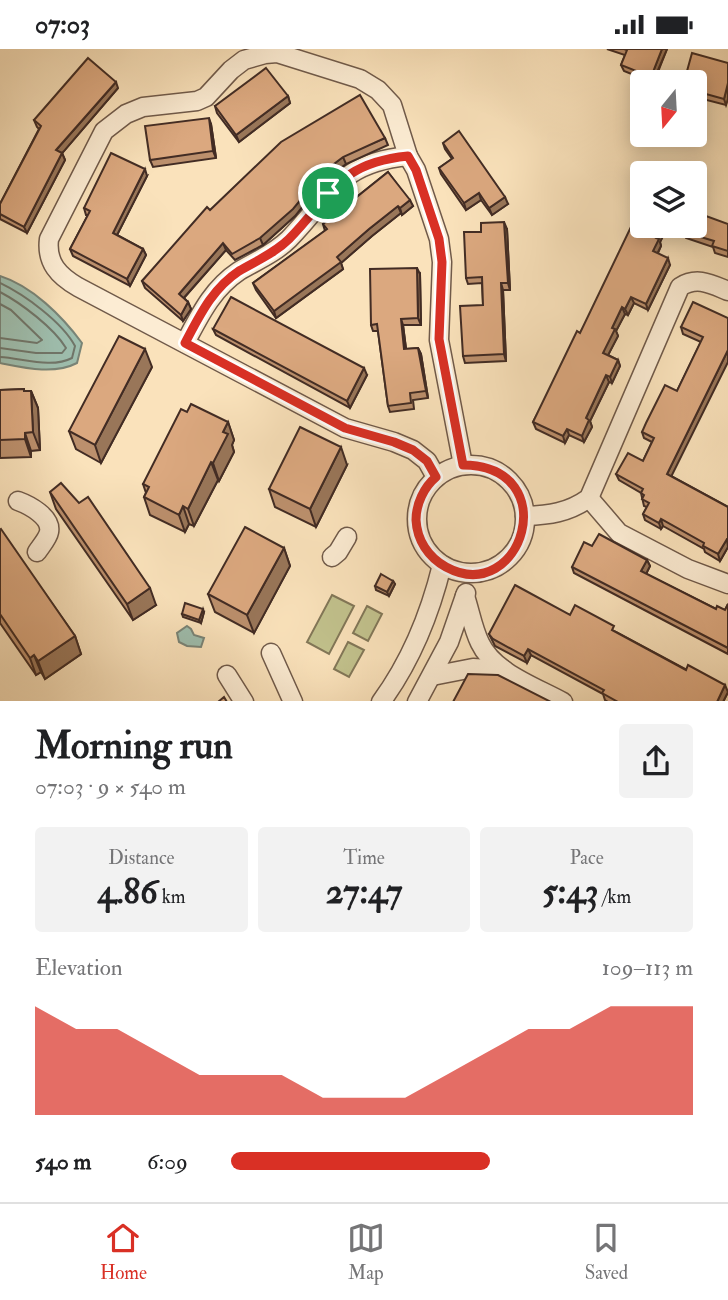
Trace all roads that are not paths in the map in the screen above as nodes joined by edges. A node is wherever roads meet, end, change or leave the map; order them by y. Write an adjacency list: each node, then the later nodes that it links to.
1 (408, 156): 3 (street); 3 (street); 4 (street)
2 (728, 291): 6 (street)
3 (185, 343): 5 (street)
4 (463, 465): 5 (street); 8 (street)
5 (436, 477): 12 (street)
6 (589, 499): 8 (street); 14 (street)
7 (18, 501): 10 (street)
8 (525, 516): 13 (street)
9 (347, 537): 11 (street)
10 (37, 552)
11 (332, 557)
12 (442, 565): 13 (street); 22 (street)
13 (472, 573): 15 (street)
14 (728, 584)
15 (465, 596): 17 (street); 19 (street)
16 (271, 653): 21 (street)
17 (504, 670): 19 (street); 24 (street)
18 (227, 675): 20 (street)
19 (432, 676): 23 (street)
20 (243, 701)
21 (293, 701)
22 (382, 701)
23 (418, 701)
24 (562, 701)

